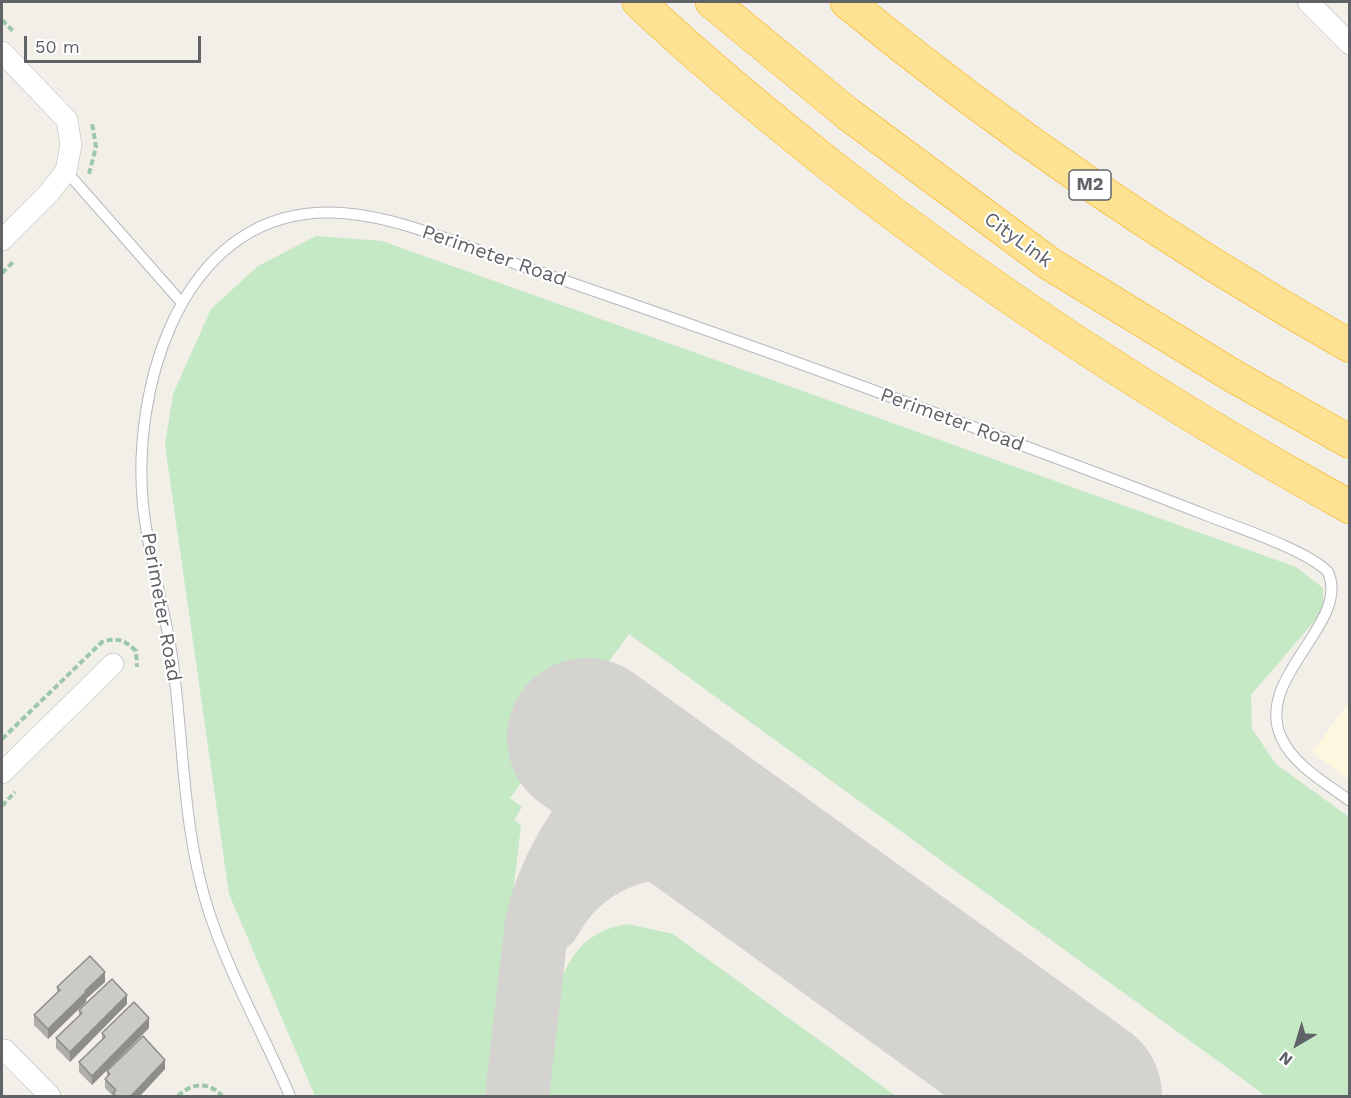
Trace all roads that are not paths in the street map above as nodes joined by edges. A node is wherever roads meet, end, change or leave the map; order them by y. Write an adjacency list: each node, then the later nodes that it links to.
1 (639, 2): 12 (highway)
2 (712, 2): 11 (highway, CityLink)
3 (847, 2): 10 (highway, M2)
4 (1308, 2): 5 (street)
5 (1350, 44)
6 (2, 52): 7 (street)
7 (66, 171): 8 (street); 9 (lane)
8 (2, 240)
9 (182, 303): 13 (lane, Perimeter Road); 20 (lane, Perimeter Road)
10 (1350, 346)
11 (1350, 442)
12 (1350, 507)
13 (1341, 603)
14 (1334, 624): 17 (lane)
15 (113, 664): 16 (street)
16 (2, 772)
17 (1350, 801)
18 (2, 1053): 19 (street)
19 (50, 1096)
20 (290, 1096)

